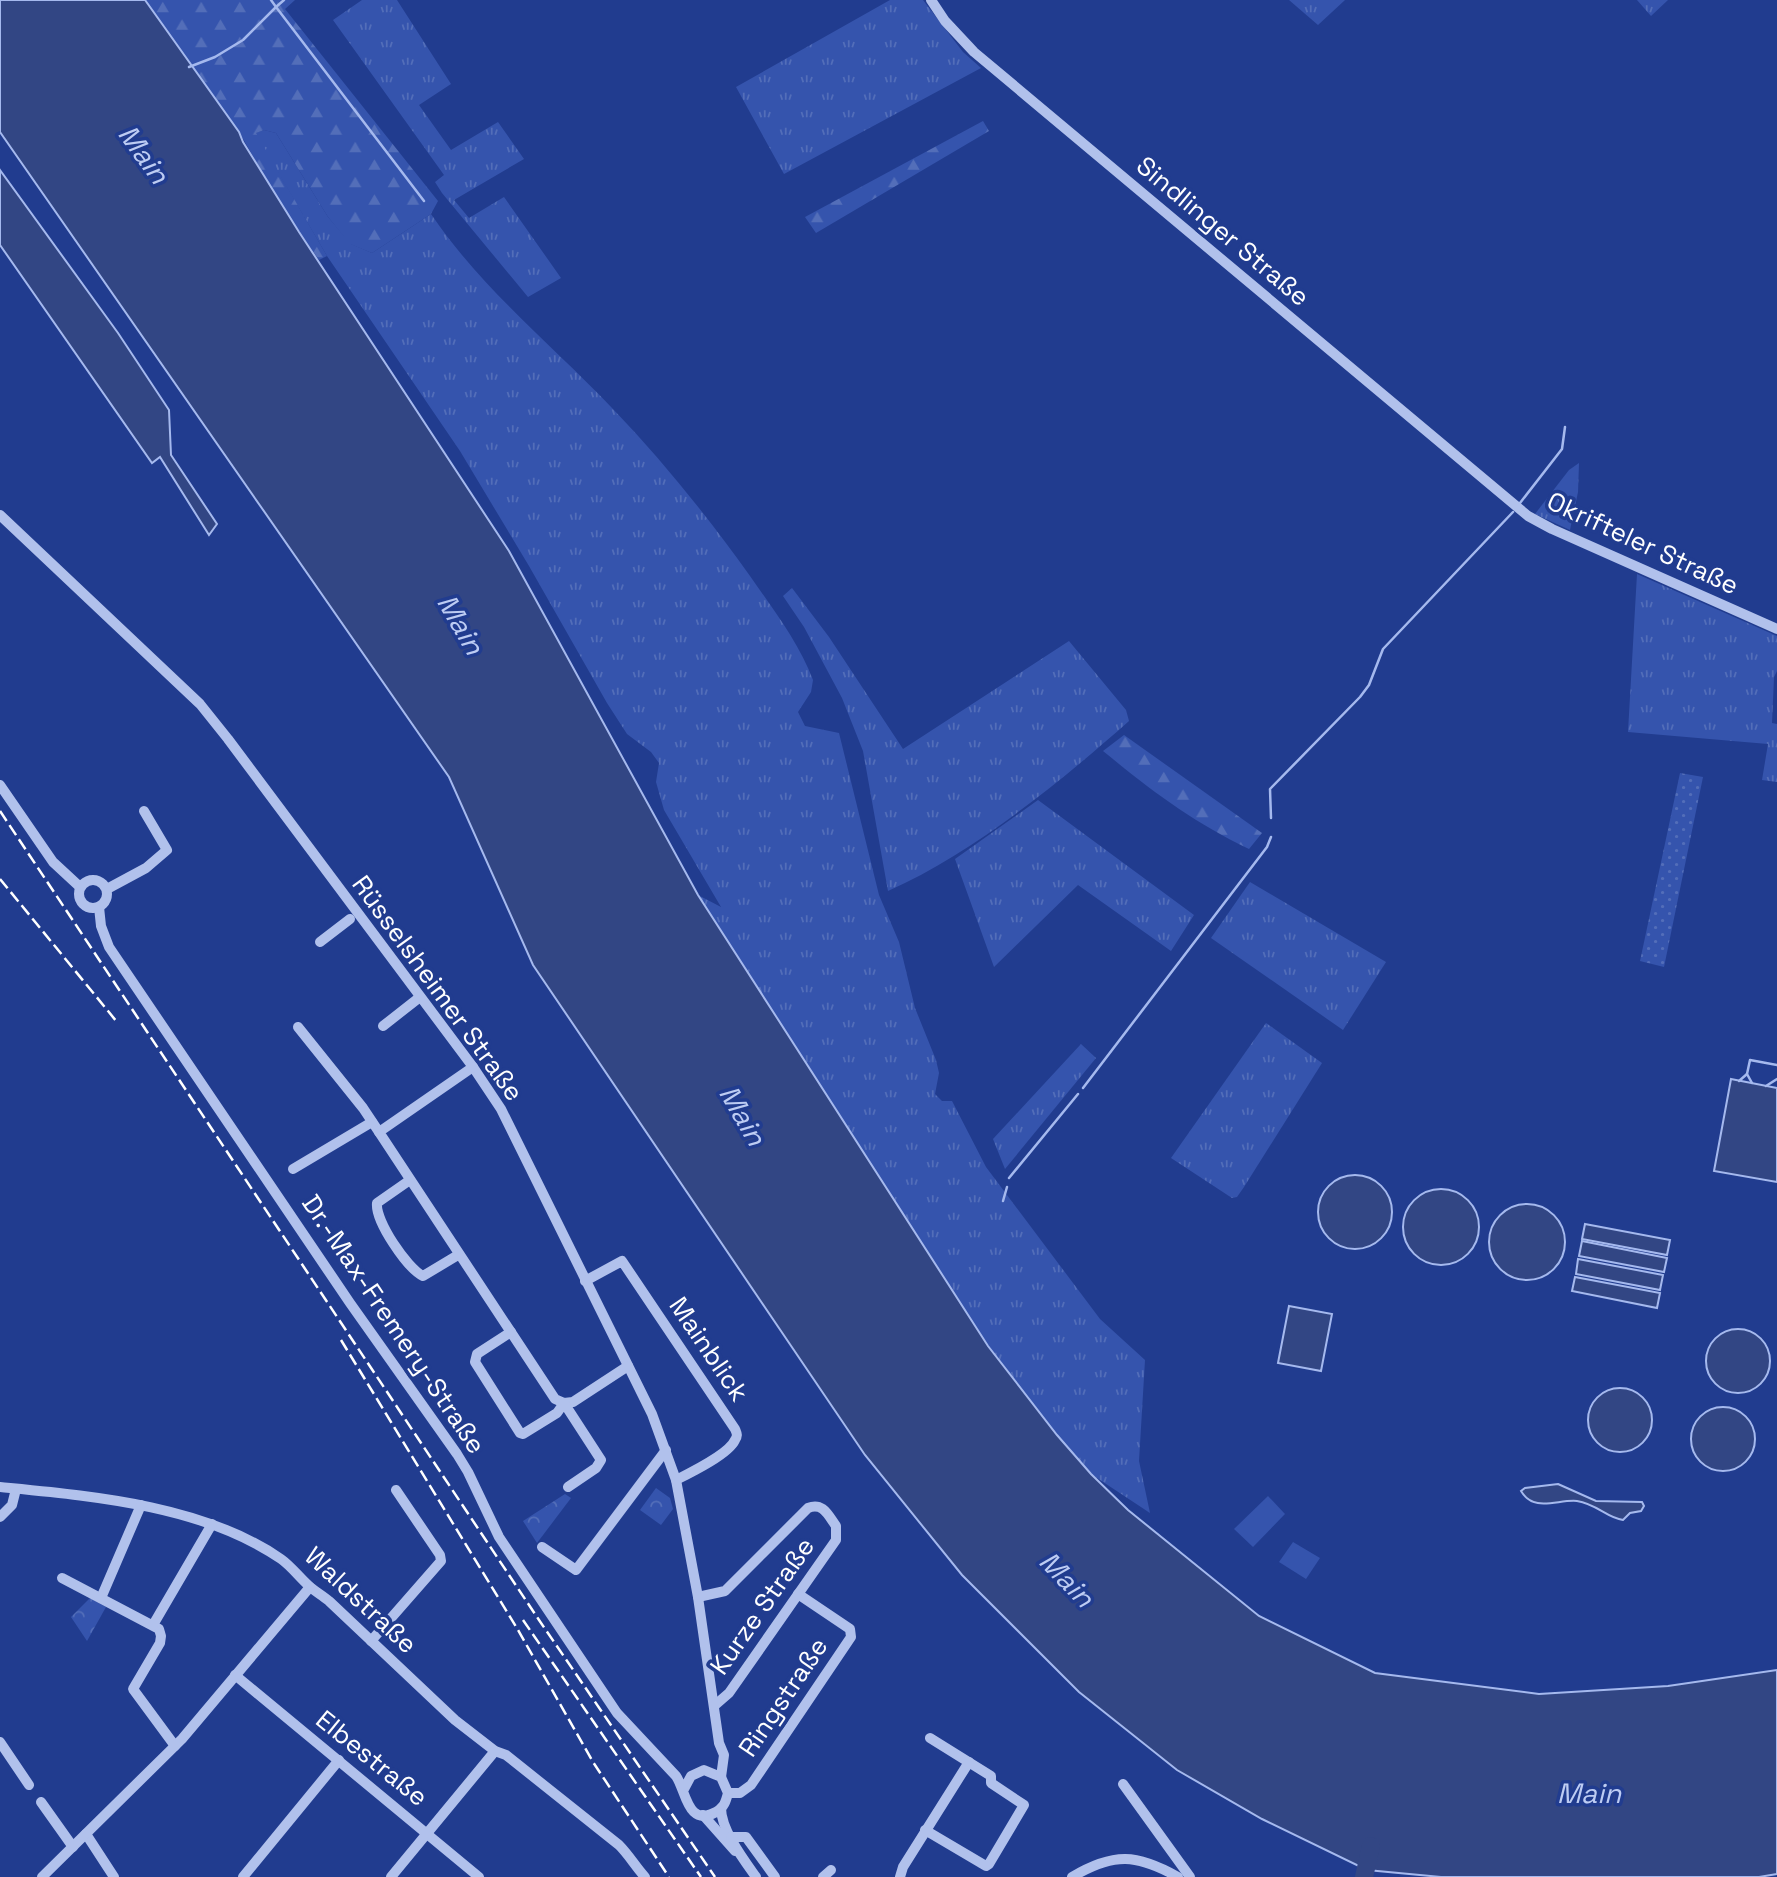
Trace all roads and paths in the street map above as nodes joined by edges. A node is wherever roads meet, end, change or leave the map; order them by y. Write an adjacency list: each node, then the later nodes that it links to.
1 (930, 0): 2 (street, Sindlinger Straße)
2 (1495, 489): 4 (street, Okrifteler Straße)
3 (0, 515): 12 (street, Rüsselsheimer Straße)
4 (1777, 629)
5 (0, 785): 7 (street)
6 (144, 811): 8 (street)
7 (80, 887): 8 (street); 9 (street)
8 (107, 889): 9 (street)
9 (99, 907): 50 (street, Dr.-Max-Fremery-Straße)
10 (350, 919): 11 (street)
11 (320, 942)
12 (421, 998): 13 (street); 15 (street, Rüsselsheimer Straße)
13 (383, 1026)
14 (299, 1027): 16 (street)
15 (473, 1066): 17 (street); 21 (street, Rüsselsheimer Straße)
16 (372, 1122): 17 (street); 18 (street)
17 (379, 1132): 19 (street)
18 (292, 1169)
19 (410, 1180): 20 (street); 20 (street)
20 (458, 1255): 22 (street)
21 (585, 1281): 23 (street, Rüsselsheimer Straße); 26 (street, Mainblick)
22 (510, 1332): 24 (street); 24 (street)
23 (628, 1366): 24 (street); 25 (street, Rüsselsheimer Straße)
24 (565, 1403): 28 (street)
25 (666, 1450): 26 (street, Rüsselsheimer Straße); 34 (street)
26 (677, 1480): 38 (street, Rüsselsheimer Straße)
27 (0, 1487): 29 (street, Waldstraße)
28 (568, 1487)
29 (16, 1489): 31 (street, Waldstraße); 32 (street)
30 (396, 1490): 41 (street)
31 (141, 1506): 33 (street, Waldstraße); 39 (street)
32 (0, 1517)
33 (212, 1524): 36 (street, Waldstraße); 40 (street)
34 (542, 1547)
35 (62, 1578): 39 (street)
36 (310, 1587): 41 (street, Waldstraße); 42 (street)
37 (798, 1594): 38 (street, Kurze Straße); 43 (street, Kurze Straße); 58 (street, Ringstraße)
38 (698, 1597): 43 (street, Rüsselsheimer Straße)
39 (101, 1598): 40 (street)
40 (153, 1625): 47 (street)
41 (372, 1641): 48 (street, Waldstraße)
42 (235, 1675): 47 (street); 49 (street, Elbestraße)
43 (714, 1706): 46 (street, Rüsselsheimer Straße)
44 (930, 1738): 51 (street)
45 (0, 1742): 56 (street)
46 (719, 1743): 52 (street); 54 (street, Rüsselsheimer Straße)
47 (175, 1746): 64 (street)
48 (495, 1751): 63 (street); 73 (street, Waldstraße)
49 (340, 1760): 63 (street, Elbestraße); 70 (street)
50 (662, 1760): 53 (street, Dr.-Max-Fremery-Straße); 57 (street, Dr.-Max-Fremery-Straße)
51 (969, 1762): 62 (street); 62 (street)
52 (704, 1770): 53 (street); 54 (street)
53 (691, 1776): 57 (street)
54 (721, 1777): 58 (street)
55 (1123, 1784): 79 (street)
56 (29, 1785)
57 (683, 1791): 61 (street)
58 (727, 1793): 60 (street)
59 (41, 1802): 66 (street)
60 (721, 1808): 61 (street); 65 (street)
61 (703, 1815): 67 (street)
62 (925, 1830): 76 (street)
63 (427, 1833): 71 (street); 72 (street, Elbestraße)
64 (86, 1834): 66 (street); 69 (street)
65 (732, 1837): 67 (street); 75 (street)
66 (73, 1847): 68 (street)
67 (742, 1858): 74 (street)
68 (42, 1877)
69 (114, 1877)
70 (243, 1877)
71 (391, 1877)
72 (479, 1877)
73 (645, 1877)
74 (757, 1877)
75 (775, 1877)
76 (900, 1877)
77 (1072, 1877): 78 (street)
78 (1178, 1877)
79 (1190, 1877)

